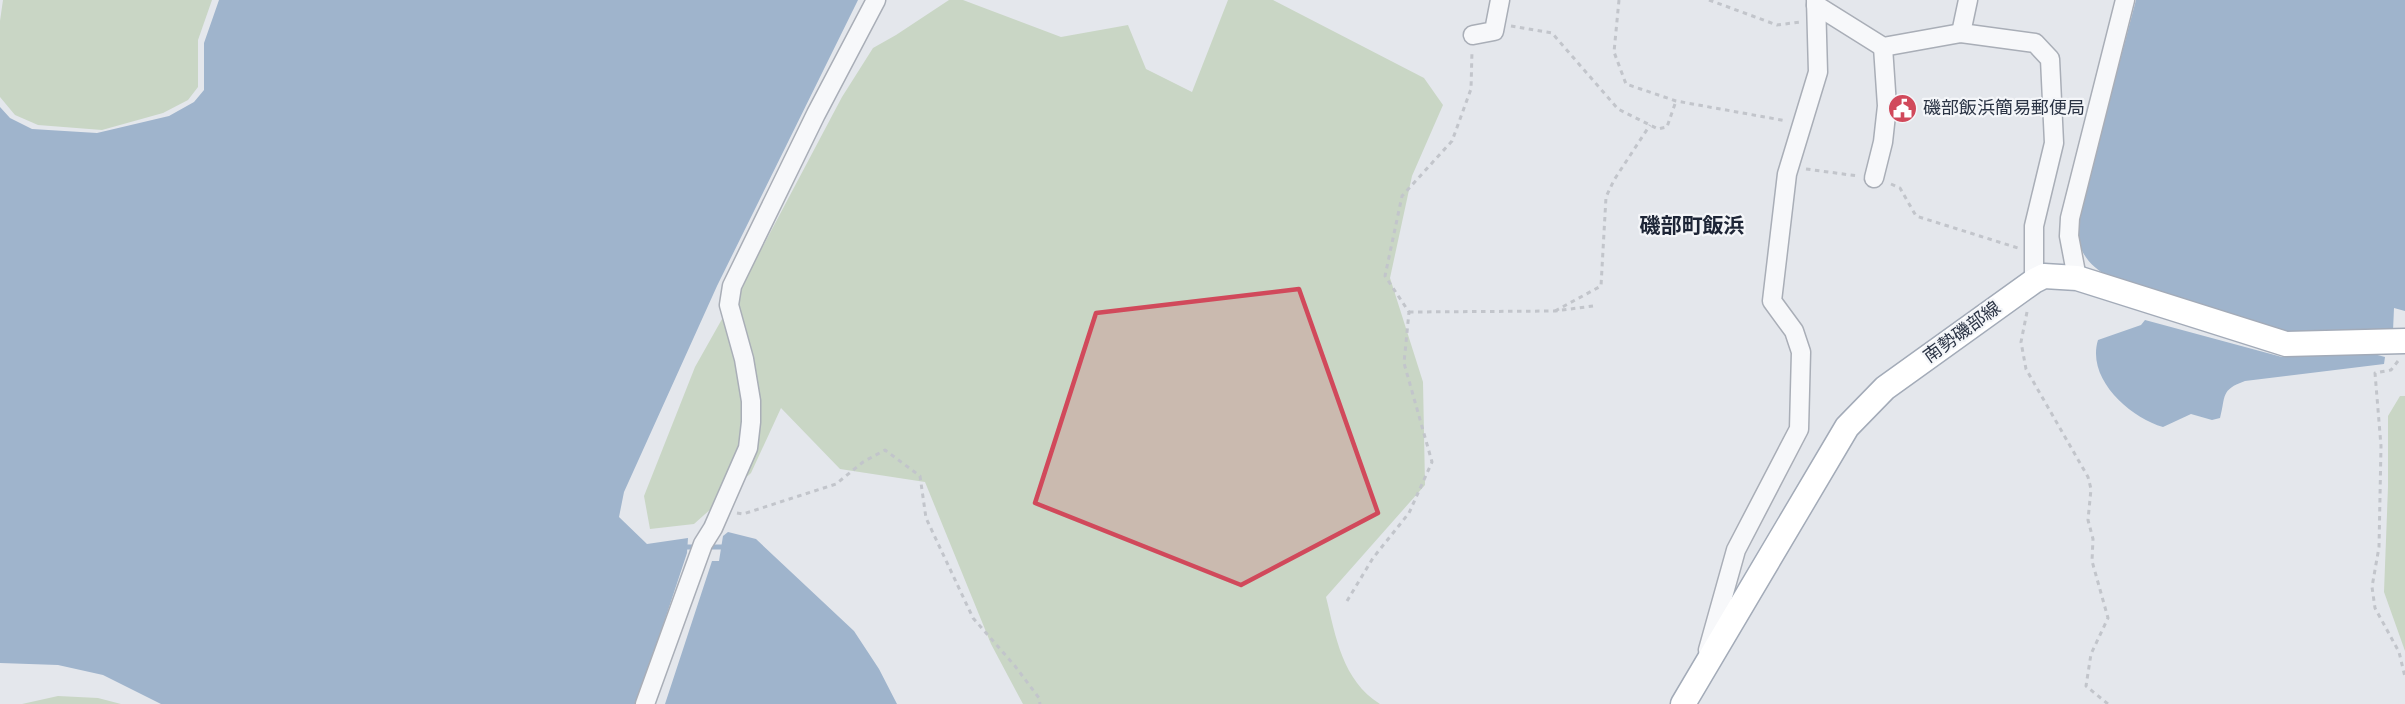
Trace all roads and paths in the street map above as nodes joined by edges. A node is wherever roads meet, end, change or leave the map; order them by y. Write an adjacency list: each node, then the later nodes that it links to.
1 (876, 0): 25 (street)
2 (1500, 0): 8 (street)
3 (1619, 0): 12 (path)
4 (1709, 0): 7 (path)
5 (1968, 0): 9 (street)
6 (2125, 0): 18 (street)
7 (1816, 8): 11 (street); 13 (street)
8 (1494, 31): 10 (street); 14 (path)
9 (1961, 33): 11 (street); 17 (street)
10 (1473, 35): 23 (path)
11 (1883, 48): 16 (street)
12 (1676, 101): 13 (path); 14 (path)
13 (1801, 123): 15 (street)
14 (1650, 125): 21 (path)
15 (1790, 165): 16 (path); 27 (street)
16 (1874, 178): 17 (path)
17 (2034, 253): 19 (street)
18 (2077, 278): 19 (main road, 南勢磯部線); 24 (main road, 南勢磯部線)
19 (2034, 281): 27 (main road, 南勢磯部線)
20 (1593, 306): 21 (path)
21 (1554, 311): 23 (path)
22 (2027, 311): 32 (path)
23 (1409, 312): 26 (path)
24 (2402, 341): 28 (path)
25 (721, 510): 29 (street); 30 (path)
26 (1347, 601)
27 (1703, 669): 31 (main road, 南勢磯部線)
28 (2405, 677)
29 (645, 704)
30 (1040, 704)
31 (1683, 704)
32 (2108, 704)

